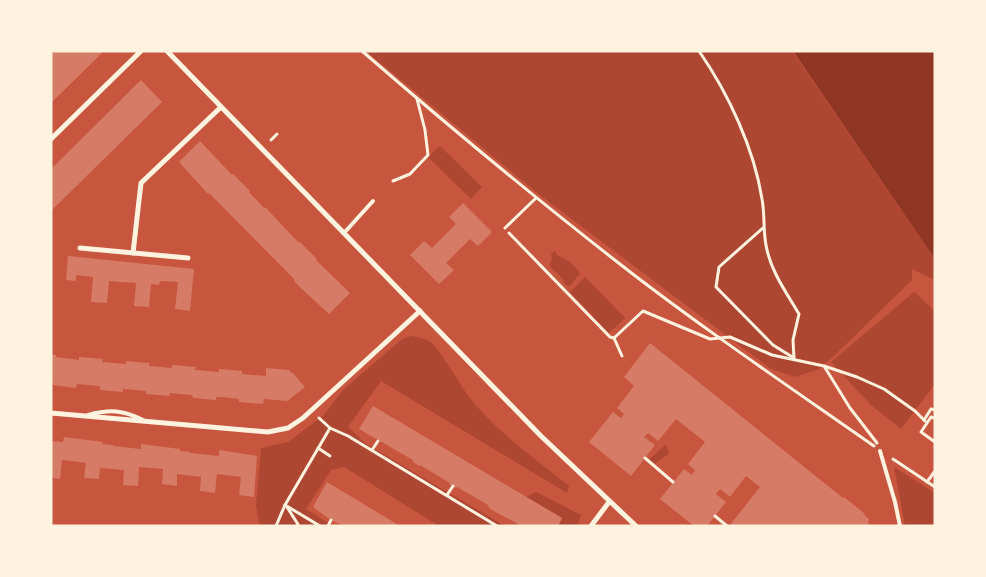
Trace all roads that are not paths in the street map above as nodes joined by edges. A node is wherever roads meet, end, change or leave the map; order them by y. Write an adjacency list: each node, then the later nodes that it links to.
1 (141, 51): 4 (street)
2 (167, 51): 3 (street)
3 (221, 107): 6 (street); 8 (street)
4 (51, 139)
5 (373, 201): 6 (lane)
6 (344, 233): 10 (street)
7 (80, 248): 8 (street)
8 (133, 253): 9 (street)
9 (188, 258)
10 (420, 310): 11 (street); 13 (street)
11 (51, 413)
12 (880, 450): 16 (lane)
13 (609, 502): 14 (street); 15 (street)
14 (591, 526)
15 (636, 526)
16 (900, 526)

